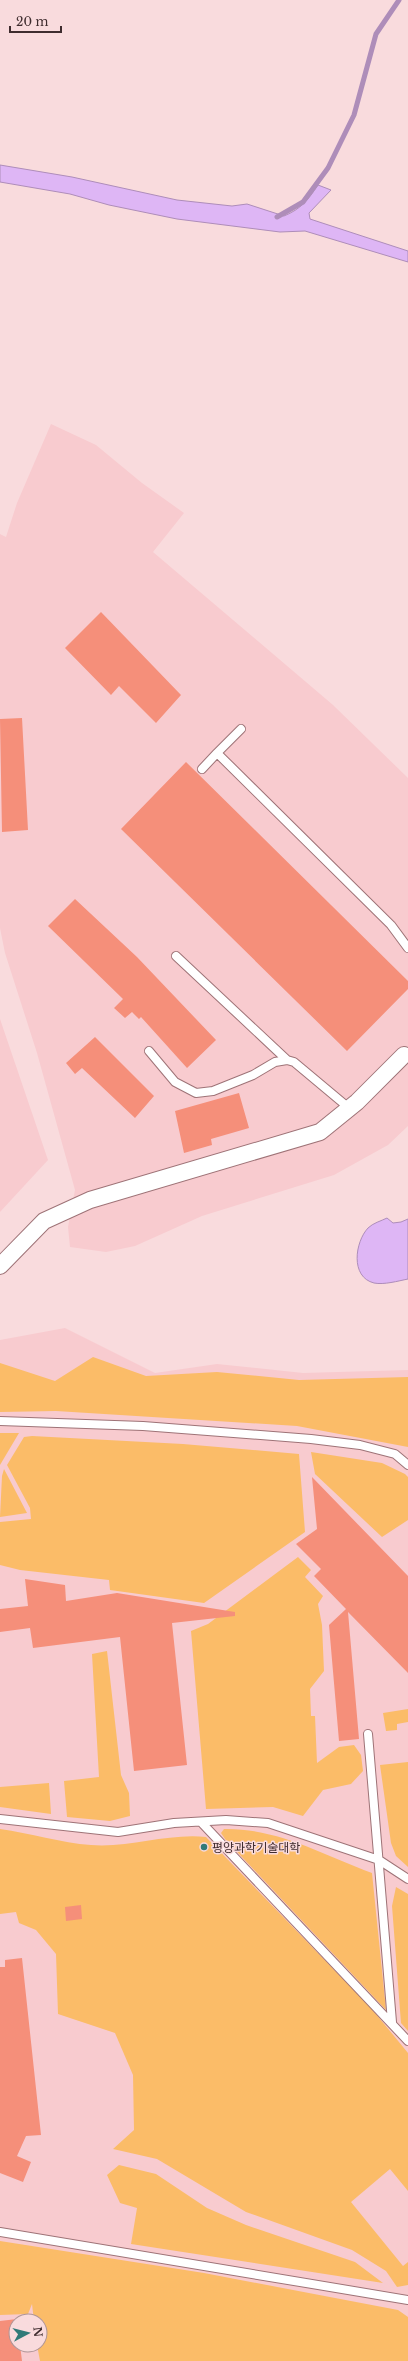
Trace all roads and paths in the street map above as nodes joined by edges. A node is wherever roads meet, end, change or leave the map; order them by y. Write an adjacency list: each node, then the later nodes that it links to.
1 (241, 729): 2 (lane)
2 (217, 753): 3 (lane); 4 (lane)
3 (202, 769)
4 (408, 948)
5 (176, 956): 8 (lane)
6 (406, 1051): 9 (street)
7 (149, 1052): 8 (lane)
8 (288, 1060): 9 (lane)
9 (349, 1108): 10 (street)
10 (0, 1266)
11 (0, 1422): 12 (lane)
12 (408, 1465)
13 (368, 1734): 16 (lane)
14 (0, 1819): 15 (lane)
15 (201, 1822): 16 (lane); 18 (lane)
16 (379, 1860): 17 (lane); 18 (lane)
17 (408, 1879)
18 (392, 2022): 19 (lane)
19 (408, 2041)
20 (0, 2232): 21 (lane)
21 (408, 2300)

